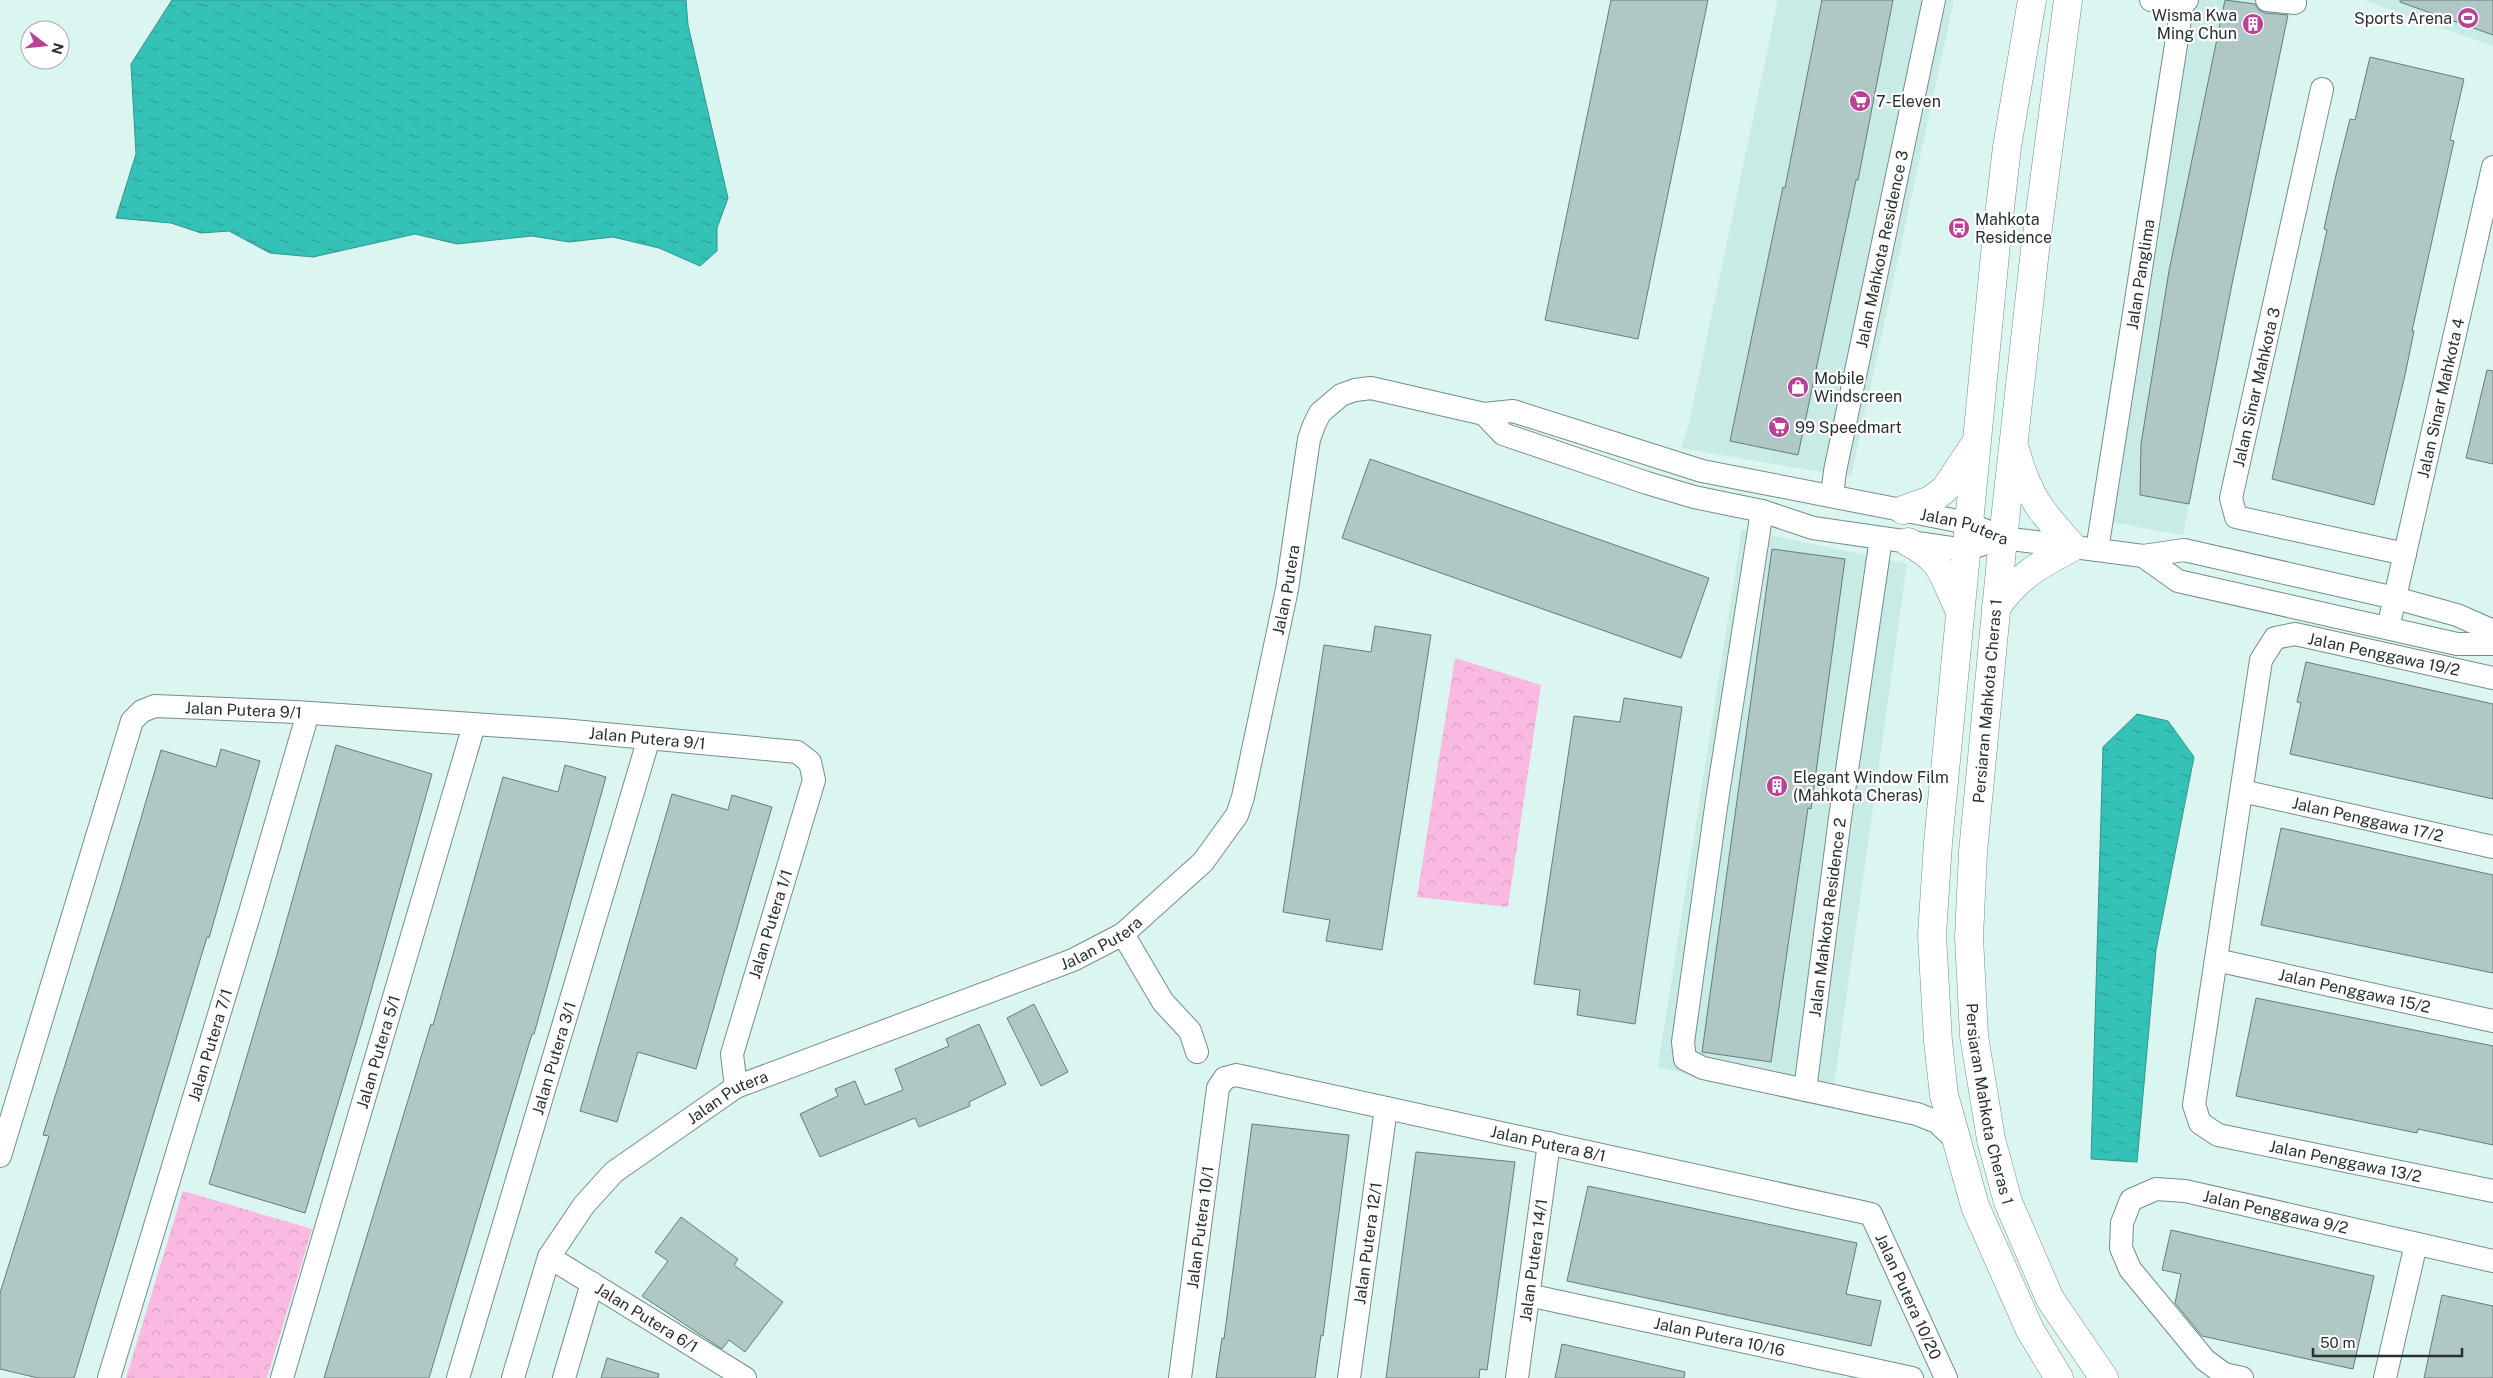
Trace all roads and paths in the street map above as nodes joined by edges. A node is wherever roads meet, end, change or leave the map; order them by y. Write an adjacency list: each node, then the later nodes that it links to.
1 (1934, 0): 13 (street, Jalan Mahkota Residence 3)
2 (2032, 0): 12 (main road)
3 (2151, 0): 5 (street)
4 (2267, 0): 6 (street)
5 (2184, 1): 20 (street, Jalan Panglima)
6 (2295, 4)
7 (2072, 5): 11 (main road, Persiaran Mahkota Cheras 1)
8 (2322, 89): 22 (street, Jalan Sinar Mahkota 3)
9 (2493, 166): 22 (street, Jalan Sinar Mahkota 4)
10 (1484, 414): 13 (street, Jalan Putera); 15 (street, Jalan Putera); 37 (street, Jalan Putera)
11 (2013, 441): 18 (main road, Persiaran Mahkota Cheras 1); 20 (main road)
12 (1976, 442): 14 (main road); 16 (main road)
13 (1832, 496): 14 (street, Jalan Putera)
14 (1903, 510): 16 (street, Jalan Putera)
15 (1762, 511): 17 (street, Jalan Putera); 42 (street)
16 (1968, 523): 18 (street, Jalan Putera); 21 (main road)
17 (1881, 538): 19 (street, Jalan Putera); 42 (street, Jalan Mahkota Residence 2)
18 (2003, 538): 20 (street); 21 (street, Jalan Putera); 25 (main road, Persiaran Mahkota Cheras 1)
19 (1908, 542): 21 (street, Jalan Putera); 26 (main road)
20 (2085, 548): 23 (street); 25 (main road)
21 (1965, 550): 26 (main road)
22 (2405, 554): 24 (street, Jalan Sinar Mahkota 4)
23 (2143, 556): 24 (street); 27 (street)
24 (2395, 598): 27 (street, Jalan Sinar Mahkota 4); 28 (street)
25 (1996, 608): 66 (main road, Persiaran Mahkota Cheras 1)
26 (1960, 610): 44 (main road)
27 (2388, 628): 29 (street)
28 (2493, 631)
29 (2493, 644)
30 (2493, 678): 35 (street, Jalan Penggawa 19/2)
31 (308, 713): 32 (street, Jalan Putera 9/1); 46 (street, Jalan Putera 9/1); 55 (street, Jalan Putera 7/1)
32 (474, 725): 33 (street, Jalan Putera 9/1); 56 (street, Jalan Putera 5/1)
33 (649, 738): 34 (street, Jalan Putera 9/1); 57 (street, Jalan Putera 3/1)
34 (810, 762): 41 (street, Jalan Putera 1/1)
35 (2242, 791): 36 (street, Jalan Penggawa 17/2); 38 (street)
36 (2493, 847)
37 (1123, 934): 40 (street); 41 (street, Jalan Putera)
38 (2216, 960): 39 (street, Jalan Penggawa 15/2); 47 (street, Jalan Penggawa 13/2)
39 (2493, 1021)
40 (1225, 1078): 43 (street, Jalan Putera 8/1); 60 (street, Jalan Putera 10/1)
41 (736, 1087): 50 (street, Jalan Putera)
42 (1805, 1090): 44 (street)
43 (1386, 1108): 45 (street, Jalan Putera 8/1); 61 (street, Jalan Putera 12/1)
44 (1956, 1140): 65 (main road)
45 (1549, 1143): 48 (street, Jalan Putera 8/1); 53 (street, Jalan Putera 14/1)
46 (0, 1156)
47 (2493, 1191)
48 (1871, 1214): 64 (street, Jalan Putera 10/20)
49 (2416, 1244): 51 (street, Jalan Penggawa 9/2); 67 (street, Jalan Penggawa 9/2); 68 (street)
50 (549, 1257): 52 (street, Jalan Putera 6/1); 58 (street, Jalan Putera)
51 (2493, 1261)
52 (592, 1283): 54 (street, Jalan Putera 6/1); 59 (street)
53 (1528, 1294): 62 (street, Jalan Putera 14/1); 63 (street, Jalan Putera 10/16)
54 (740, 1376)
55 (109, 1378)
56 (282, 1378)
57 (458, 1378)
58 (513, 1378)
59 (564, 1378)
60 (1180, 1378)
61 (1349, 1378)
62 (1517, 1378)
63 (1912, 1378)
64 (1946, 1378)
65 (2060, 1378)
66 (2104, 1378)
67 (2242, 1378)
68 (2385, 1378)

